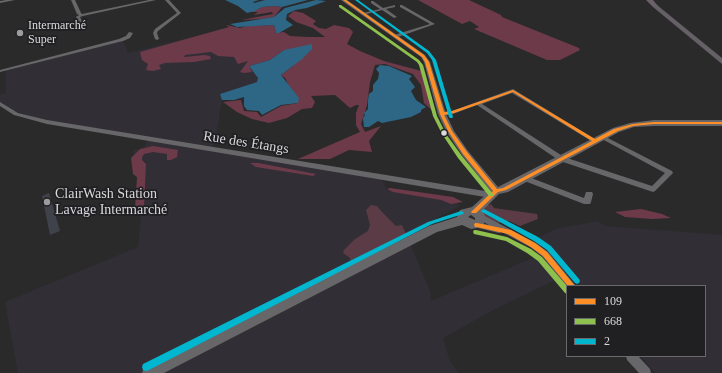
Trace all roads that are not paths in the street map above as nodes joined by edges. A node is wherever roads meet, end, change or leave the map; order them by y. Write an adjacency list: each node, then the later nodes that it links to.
1 (13, 0): 8 (street)
2 (73, 0): 14 (street)
3 (154, 0): 14 (street)
4 (167, 0): 19 (street)
5 (344, 0): 13 (main road)
6 (392, 0): 10 (street)
7 (650, 0): 11 (highway)
8 (0, 2)
9 (372, 2): 12 (street)
10 (398, 6): 12 (street); 18 (street)
11 (655, 6): 20 (main road)
12 (384, 9): 13 (street); 15 (street)
13 (364, 14): 18 (main road)
14 (82, 15): 16 (street)
15 (395, 17)
16 (81, 23)
17 (131, 33): 21 (street)
18 (396, 36): 24 (main road)
19 (157, 39)
20 (722, 62)
21 (0, 71)
22 (0, 104): 29 (street, Rue des Étangs)
23 (479, 104): 24 (street); 26 (street); 27 (street)
24 (442, 114): 29 (main road)
25 (722, 123): 26 (main road)
26 (598, 139): 27 (main road); 27 (street)
27 (562, 159): 28 (main road)
28 (524, 178): 29 (main road); 30 (street)
29 (493, 193): 31 (main road)
30 (589, 194)
31 (478, 218): 32 (street); 34 (main road)
32 (571, 285)
33 (632, 357): 35 (street)
34 (149, 373)
35 (646, 373)

